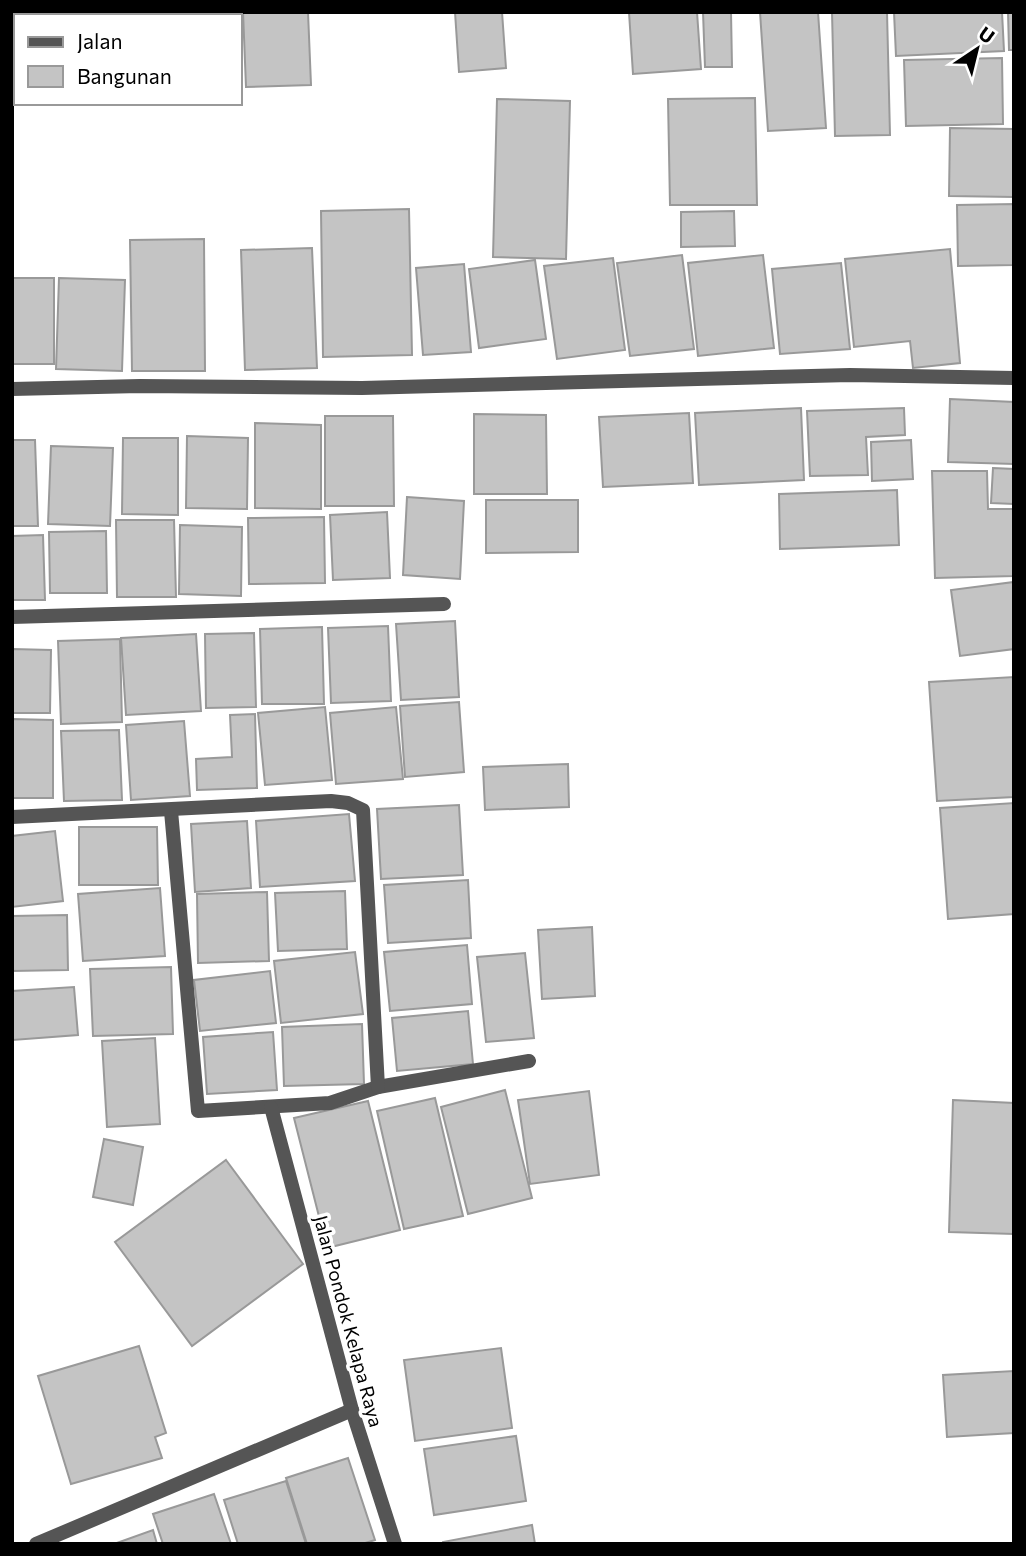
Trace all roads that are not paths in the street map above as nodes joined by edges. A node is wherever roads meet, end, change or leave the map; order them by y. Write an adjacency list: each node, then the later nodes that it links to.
1 (1014, 378): 2 (street)
2 (12, 389)
3 (444, 604): 4 (street)
4 (12, 617)
5 (171, 811): 6 (street); 8 (street); 9 (street)
6 (12, 817)
7 (529, 1060): 8 (street)
8 (379, 1087): 9 (street)
9 (271, 1107): 10 (street, Jalan Pondok Kelapa Raya)
10 (352, 1410): 11 (street); 12 (street, Jalan Pondok Kelapa Raya)
11 (36, 1544)
12 (395, 1544)

